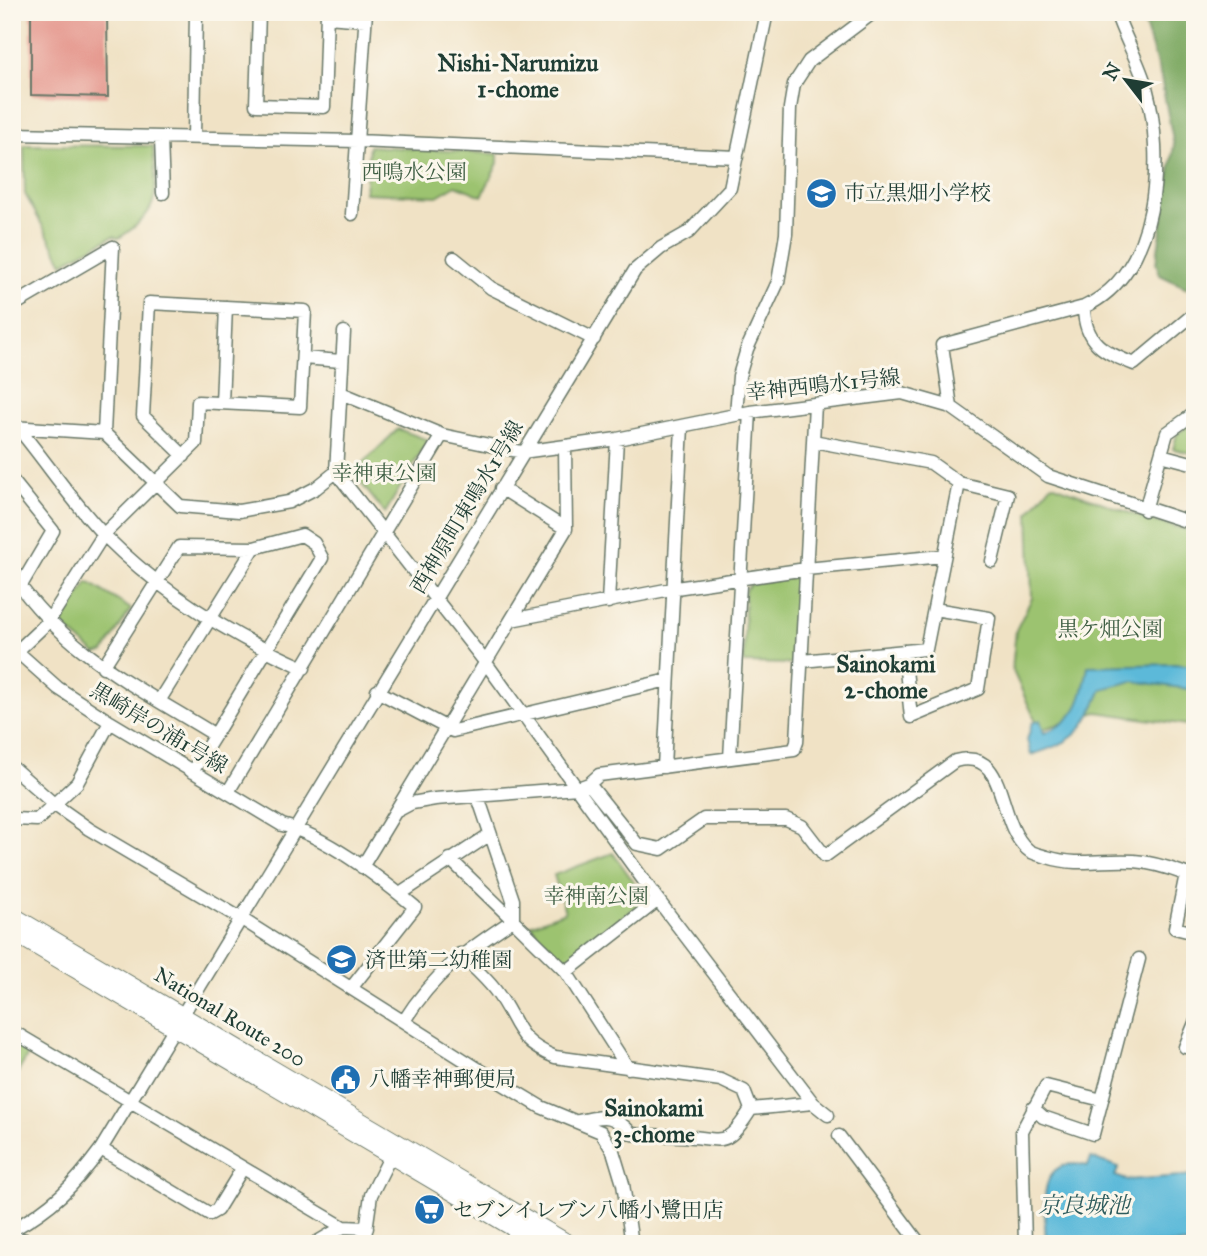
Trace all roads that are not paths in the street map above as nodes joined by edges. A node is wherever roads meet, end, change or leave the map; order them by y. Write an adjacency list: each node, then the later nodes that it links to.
1 (197, 12): 10 (street)
2 (259, 12): 6 (street)
3 (767, 12): 12 (street, 西神原町東鳴水1号線)
4 (874, 12): 28 (street)
5 (1116, 12): 18 (street)
6 (327, 15): 7 (street)
7 (365, 16): 11 (street)
8 (12, 134): 9 (street)
9 (162, 138): 10 (street); 13 (street)
10 (194, 138): 11 (street)
11 (357, 141): 12 (street); 14 (street)
12 (737, 157): 21 (street, 西神原町東鳴水1号線)
13 (163, 193)
14 (352, 214)
15 (454, 258): 21 (street)
16 (12, 306): 32 (street)
17 (226, 307): 22 (street); 25 (street); 39 (street)
18 (1084, 307): 19 (street); 27 (street)
19 (1195, 313)
20 (344, 332): 23 (street)
21 (594, 339): 37 (street, 西神原町東鳴水1号線)
22 (303, 358): 23 (street); 25 (street)
23 (341, 361): 24 (street)
24 (341, 393): 33 (street); 41 (street)
25 (222, 403): 39 (street)
26 (815, 404): 27 (street, 幸神西鳴水1号線); 28 (street, 幸神西鳴水1号線); 35 (street)
27 (951, 407): 46 (street, 幸神西鳴水1号線)
28 (743, 413): 31 (street, 幸神西鳴水1号線); 56 (street)
29 (1195, 413): 38 (street)
30 (15, 427): 32 (street); 50 (street)
31 (682, 427): 34 (street, 幸神西鳴水1号線); 59 (street)
32 (104, 433): 44 (street)
33 (442, 435): 37 (street); 49 (street)
34 (617, 439): 36 (street, 幸神西鳴水1号線); 61 (street)
35 (813, 441): 43 (street); 54 (street)
36 (565, 446): 37 (street, 幸神西鳴水1号線); 48 (street)
37 (522, 453): 45 (street, 西神原町東鳴水1号線)
38 (1161, 455): 40 (street); 46 (street)
39 (184, 456): 44 (street)
40 (1195, 464)
41 (336, 472): 44 (street); 49 (street)
42 (12, 480): 58 (street)
43 (959, 483): 52 (street); 53 (street)
44 (157, 484): 50 (street)
45 (501, 488): 48 (street); 60 (street, 西神原町東鳴水1号線)
46 (1145, 510): 47 (street, 幸神西鳴水1号線)
47 (1195, 524)
48 (566, 529): 64 (street)
49 (384, 533): 60 (street); 72 (street)
50 (104, 534): 57 (street); 65 (street)
51 (254, 548): 57 (street); 63 (street); 67 (street)
52 (943, 556): 54 (street); 62 (street)
53 (992, 561)
54 (806, 569): 56 (street); 69 (street)
55 (12, 575): 58 (street)
56 (741, 579): 59 (street); 80 (street)
57 (156, 583): 63 (street); 71 (street)
58 (20, 587): 65 (street)
59 (676, 589): 61 (street); 73 (street)
60 (435, 596): 70 (street); 74 (street, 西神原町東鳴水1号線)
61 (608, 602): 64 (street)
62 (934, 609): 68 (street); 68 (street)
63 (210, 616): 67 (street); 75 (street)
64 (511, 620): 70 (street)
65 (48, 622): 66 (street); 71 (street)
66 (14, 651): 77 (street, 黒崎岸の浦1号線)
67 (266, 651): 72 (street); 79 (street)
68 (904, 651): 69 (street)
69 (802, 662): 80 (street)
70 (486, 663): 76 (street); 78 (street)
71 (103, 667): 75 (street)
72 (304, 668): 85 (street)
73 (668, 680): 76 (street); 82 (street)
74 (377, 691): 78 (street); 90 (street, 西神原町東鳴水1号線)
75 (159, 701): 79 (street)
76 (524, 715): 78 (street); 84 (street)
77 (110, 722): 83 (street, 黒崎岸の浦1号線); 87 (street)
78 (445, 728): 88 (street)
79 (215, 735): 83 (street)
80 (730, 758): 82 (street)
81 (12, 767): 87 (street)
82 (664, 767): 84 (street)
83 (192, 772): 85 (street, 黒崎岸の浦1号線)
84 (584, 786): 86 (street); 94 (street); 96 (street)
85 (228, 792): 90 (street, 黒崎岸の浦1号線)
86 (478, 797): 88 (street); 91 (street)
87 (55, 805): 89 (street); 98 (street)
88 (397, 811): 93 (street)
89 (13, 820)
90 (295, 828): 93 (street, 黒崎岸の浦1号線); 98 (street, 西神原町東鳴水1号線)
91 (489, 835): 92 (street); 99 (street)
92 (450, 859): 95 (street); 99 (street)
93 (362, 867): 95 (street, 黒崎岸の浦1号線)
94 (1191, 876): 101 (street)
95 (400, 894): 105 (street)
96 (658, 900): 104 (street); 114 (street)
97 (12, 916): 106 (highway, National Route 200)
98 (240, 918): 105 (street); 106 (street, 西神原町東鳴水1号線)
99 (513, 920): 102 (street); 104 (street)
100 (12, 931): 106 (highway, National Route 200)
101 (1195, 933)
102 (460, 954): 107 (street); 111 (street)
103 (1139, 959): 112 (street)
104 (566, 972): 111 (street)
105 (352, 987): 107 (street)
106 (178, 1021): 113 (street, 西神原町東鳴水1号線); 121 (highway, National Route 200)
107 (404, 1021): 118 (street)
108 (1195, 1023): 110 (street)
109 (12, 1031): 113 (street)
110 (1185, 1047)
111 (628, 1068): 116 (street)
112 (1102, 1100): 115 (street); 115 (street)
113 (130, 1101): 120 (street, 西神原町東鳴水1号線); 122 (street)
114 (814, 1103): 116 (street); 117 (street)
115 (1033, 1108): 134 (street)
116 (751, 1109): 118 (street)
117 (828, 1115)
118 (579, 1121): 132 (street)
119 (839, 1136): 133 (street)
120 (101, 1149): 122 (street); 125 (street, 西神原町東鳴水1号線)
121 (394, 1149): 124 (street); 130 (highway, National Route 200); 131 (highway, National Route 200)
122 (242, 1170): 123 (street)
123 (343, 1227): 124 (street); 128 (street)
124 (367, 1228): 129 (street)
125 (12, 1230)
126 (12, 1237): 127 (street)
127 (44, 1244)
128 (314, 1244)
129 (364, 1244)
130 (542, 1244)
131 (567, 1244)
132 (632, 1244)
133 (920, 1244)
134 (1025, 1244)

